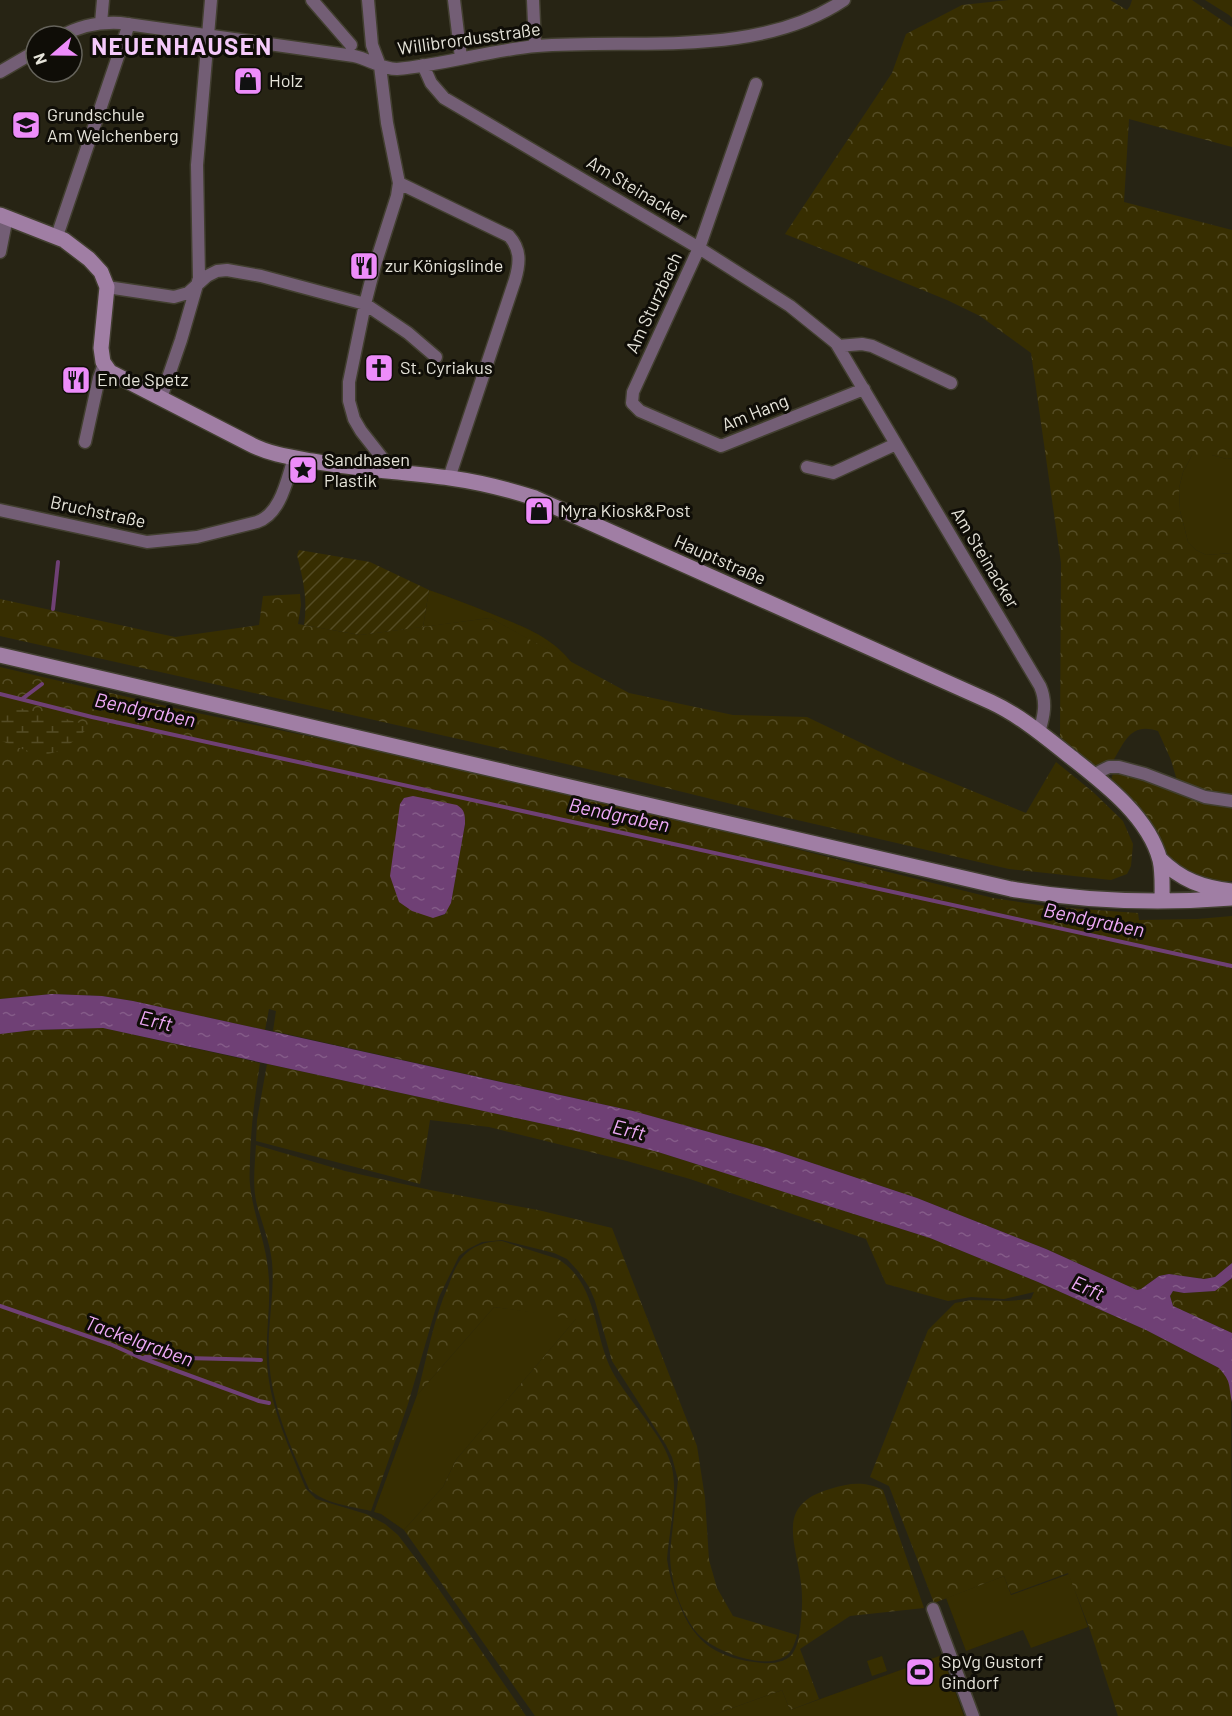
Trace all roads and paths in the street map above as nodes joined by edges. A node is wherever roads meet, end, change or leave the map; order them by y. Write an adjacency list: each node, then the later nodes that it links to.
1 (103, 0): 8 (street)
2 (211, 0): 11 (street)
3 (312, 0): 12 (street)
4 (369, 0): 17 (street)
5 (454, 0): 15 (street)
6 (533, 0): 13 (street)
7 (844, 0): 13 (street, Willibrordusstraße)
8 (100, 23): 9 (street, Willibrordusstraße); 10 (street, Willibrordusstraße)
9 (129, 24): 11 (street, Willibrordusstraße); 22 (street)
10 (84, 26)
11 (207, 35): 17 (street, Willibrordusstraße); 25 (street)
12 (351, 45)
13 (535, 46): 15 (street, Willibrordusstraße)
14 (24, 58): 18 (street)
15 (461, 58): 16 (street, Willibrordusstraße)
16 (423, 65): 17 (street, Willibrordusstraße); 23 (street, Am Steinacker)
17 (380, 66): 20 (street)
18 (0, 72)
19 (756, 84): 23 (street, Am Sturzbach)
20 (399, 183): 27 (street); 40 (street)
21 (3, 216): 22 (street); 24 (street)
22 (57, 236): 26 (street)
23 (699, 248): 28 (street, Am Steinacker); 34 (street, Am Sturzbach)
24 (0, 252)
25 (198, 284): 26 (street); 27 (street); 33 (street)
26 (107, 287): 30 (street)
27 (365, 304): 29 (street); 39 (street)
28 (838, 346): 31 (street); 32 (street, Am Steinacker)
29 (436, 357)
30 (104, 364): 33 (street, Hauptstraße); 35 (street)
31 (951, 383)
32 (864, 389): 34 (street, Am Hang); 36 (street, Am Steinacker)
33 (161, 398): 37 (street, Hauptstraße)
34 (632, 401)
35 (85, 442)
36 (896, 444): 38 (street); 43 (street, Am Steinacker)
37 (294, 458): 39 (street, Hauptstraße); 41 (street, Bruchstraße)
38 (807, 468)
39 (394, 472): 40 (street, Hauptstraße)
40 (449, 478): 43 (street, Hauptstraße)
41 (0, 510)
42 (0, 655): 49 (street)
43 (1039, 732): 44 (street, Hauptstraße)
44 (1093, 775): 45 (street); 46 (street, Hauptstraße)
45 (1232, 801)
46 (1160, 859): 47 (street, Hauptstraße); 49 (street, Hauptstraße)
47 (1232, 891)
48 (1232, 898): 49 (street)
49 (1162, 901)
50 (933, 1609): 51 (street)
51 (973, 1716)

